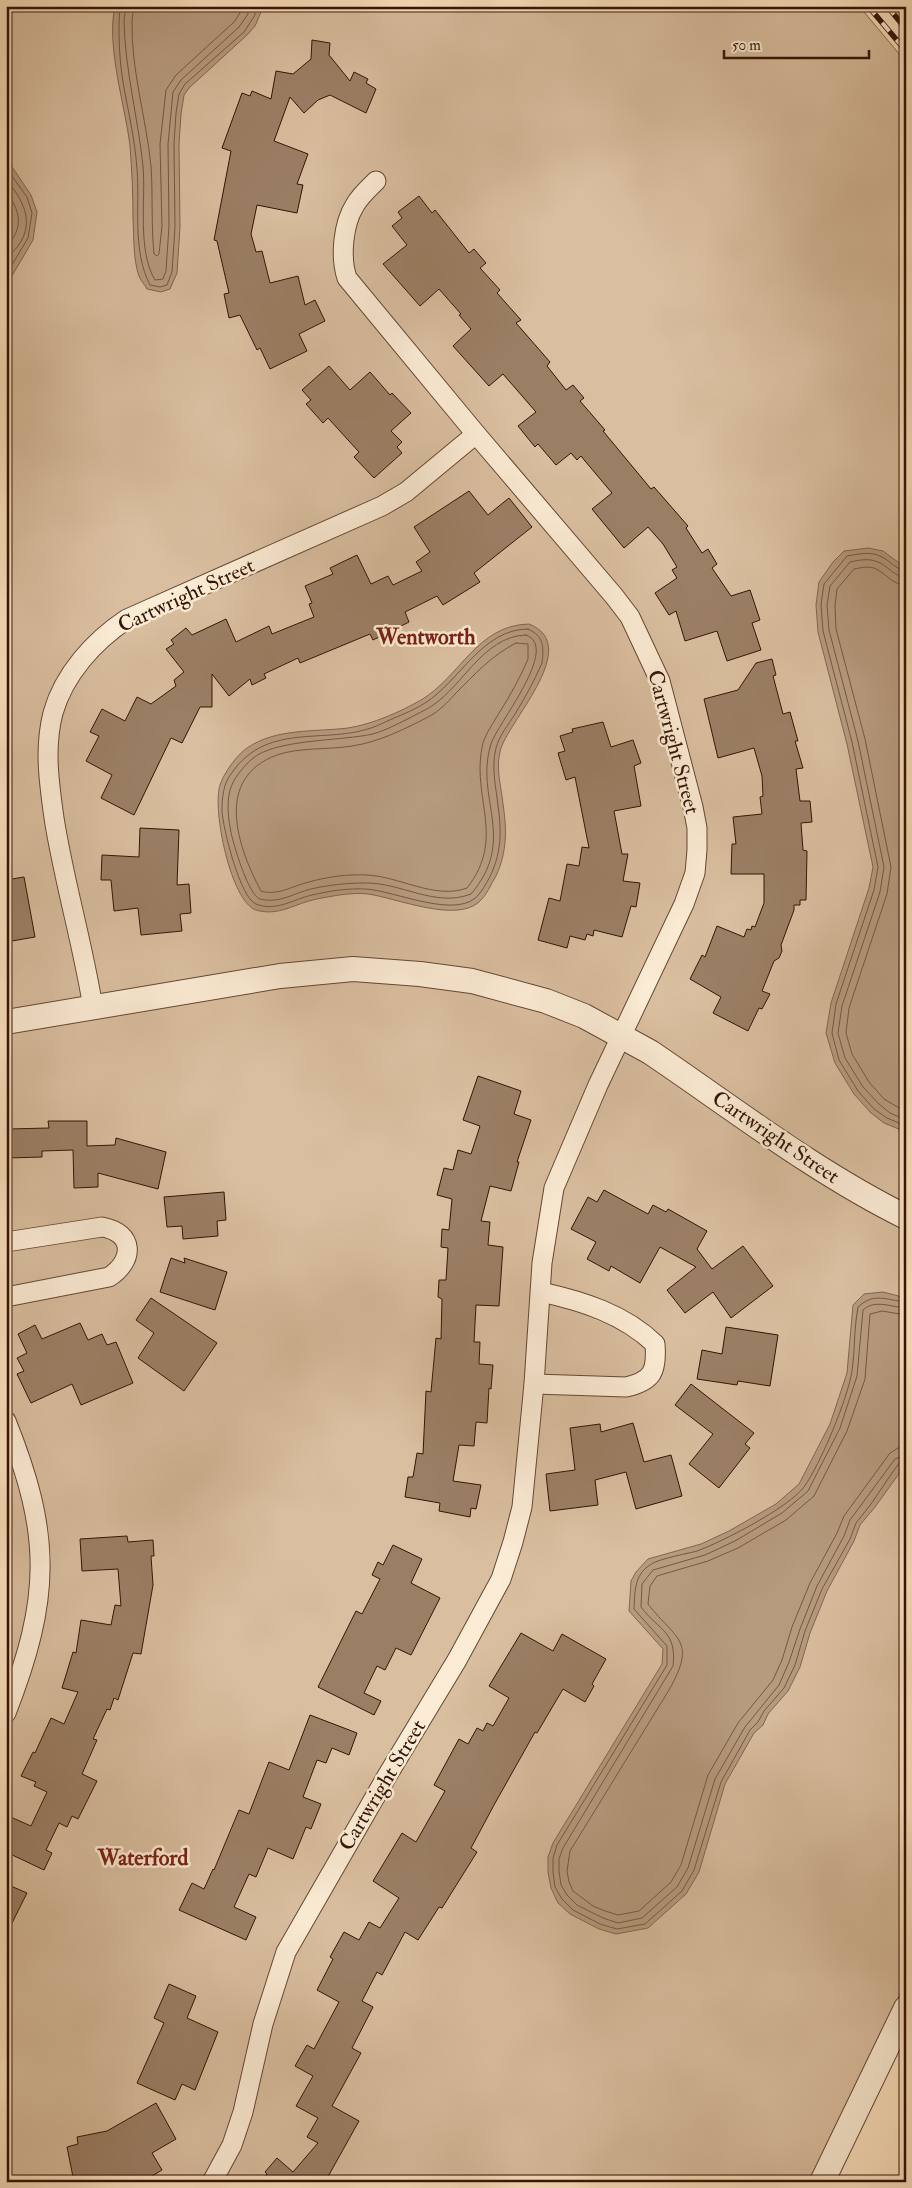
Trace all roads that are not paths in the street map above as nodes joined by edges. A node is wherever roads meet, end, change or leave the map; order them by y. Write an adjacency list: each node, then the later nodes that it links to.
1 (376, 181): 2 (street, Cartwright Street)
2 (476, 434): 3 (street, Cartwright Street); 5 (street, Cartwright Street)
3 (93, 1008): 4 (street, Cartwright Street); 5 (street, Cartwright Street)
4 (6, 1022)
5 (623, 1036): 6 (street, Cartwright Street); 8 (street, Cartwright Street)
6 (906, 1217)
7 (6, 1242): 9 (street)
8 (541, 1292): 10 (street, Cartwright Street); 10 (street)
9 (6, 1297)
10 (534, 1384): 14 (street, Cartwright Street)
11 (6, 1421): 12 (street)
12 (6, 1713)
13 (906, 2008): 15 (street)
14 (212, 2182)
15 (822, 2182)

